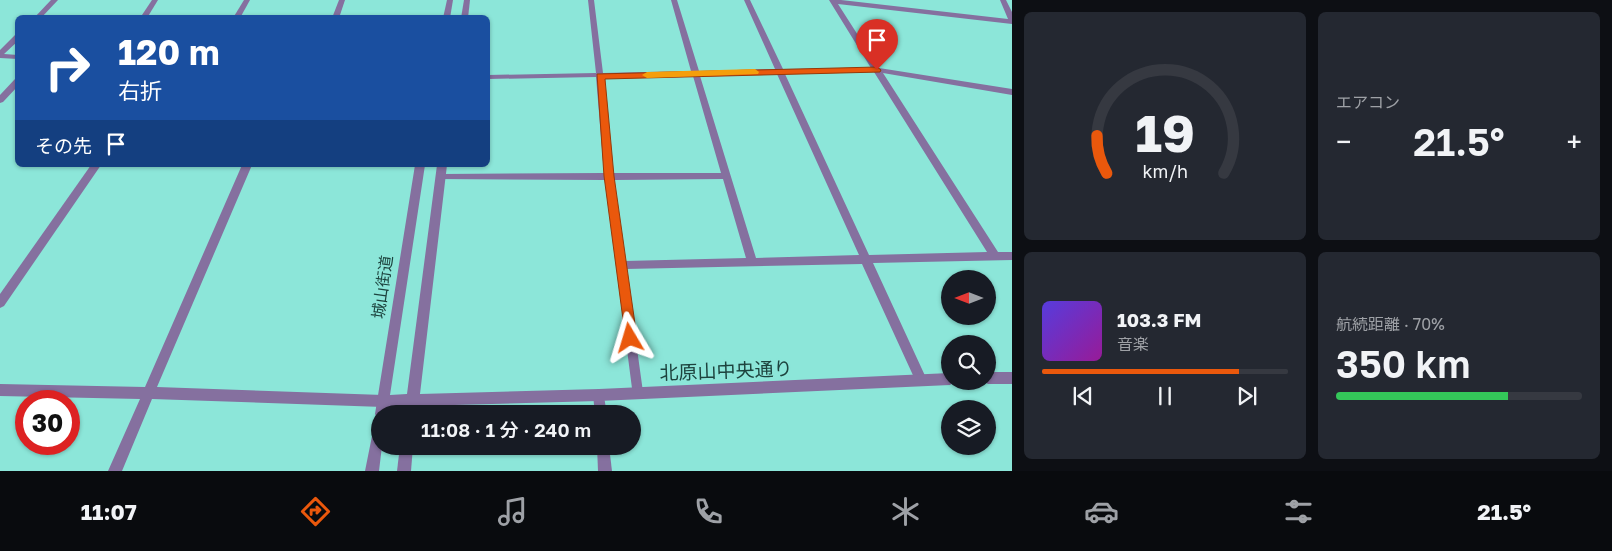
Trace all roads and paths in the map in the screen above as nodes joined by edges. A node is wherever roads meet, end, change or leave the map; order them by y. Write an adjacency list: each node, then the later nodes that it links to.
1 (55, 0): 12 (street)
2 (155, 0): 13 (street)
3 (247, 0): 14 (street)
4 (342, 0): 15 (street)
5 (450, 0): 16 (street)
6 (466, 0): 17 (street)
7 (591, 0): 25 (street)
8 (674, 0): 24 (street)
9 (747, 0): 23 (street)
10 (832, 0): 18 (street); 22 (street)
11 (1003, 0): 18 (street)
12 (40, 15)
13 (144, 15)
14 (238, 15)
15 (336, 15)
16 (447, 15)
17 (464, 15)
18 (1012, 21)
19 (15, 40): 20 (street)
20 (0, 55): 21 (street)
21 (15, 57)
22 (877, 70): 23 (street); 28 (street); 37 (street)
23 (779, 71): 24 (street); 39 (street)
24 (696, 74): 25 (street); 35 (street)
25 (600, 76): 26 (street); 34 (street)
26 (490, 77)
27 (15, 84): 29 (street)
28 (1012, 92)
29 (0, 100)
30 (95, 167): 42 (street)
31 (246, 167): 49 (street)
32 (420, 167): 52 (street, 城山街道)
33 (442, 167): 36 (street)
34 (609, 176): 35 (street); 36 (street); 41 (street)
35 (726, 176): 40 (street)
36 (440, 177): 51 (street)
37 (994, 255): 38 (street); 39 (street)
38 (1012, 256)
39 (866, 258): 40 (street); 46 (street)
40 (752, 260): 41 (street)
41 (621, 265): 48 (street)
42 (0, 303)
43 (996, 378): 44 (street)
44 (1012, 378)
45 (941, 379): 46 (street, 北原山中央通り)
46 (921, 380): 48 (street, 北原山中央通り)
47 (0, 390): 49 (street, 北原山中央通り)
48 (637, 392): 50 (street, 北原山中央通り)
49 (149, 393): 56 (street, 北原山中央通り); 60 (street)
50 (599, 395): 51 (street, 北原山中央通り); 55 (street)
51 (413, 399): 53 (street, 北原山中央通り); 54 (street)
52 (382, 405)
53 (390, 405)
54 (413, 405)
55 (600, 405)
56 (371, 406)
57 (375, 455): 61 (street)
58 (406, 455): 62 (street)
59 (604, 455): 63 (street)
60 (115, 471)
61 (372, 471)
62 (404, 471)
63 (605, 471)

